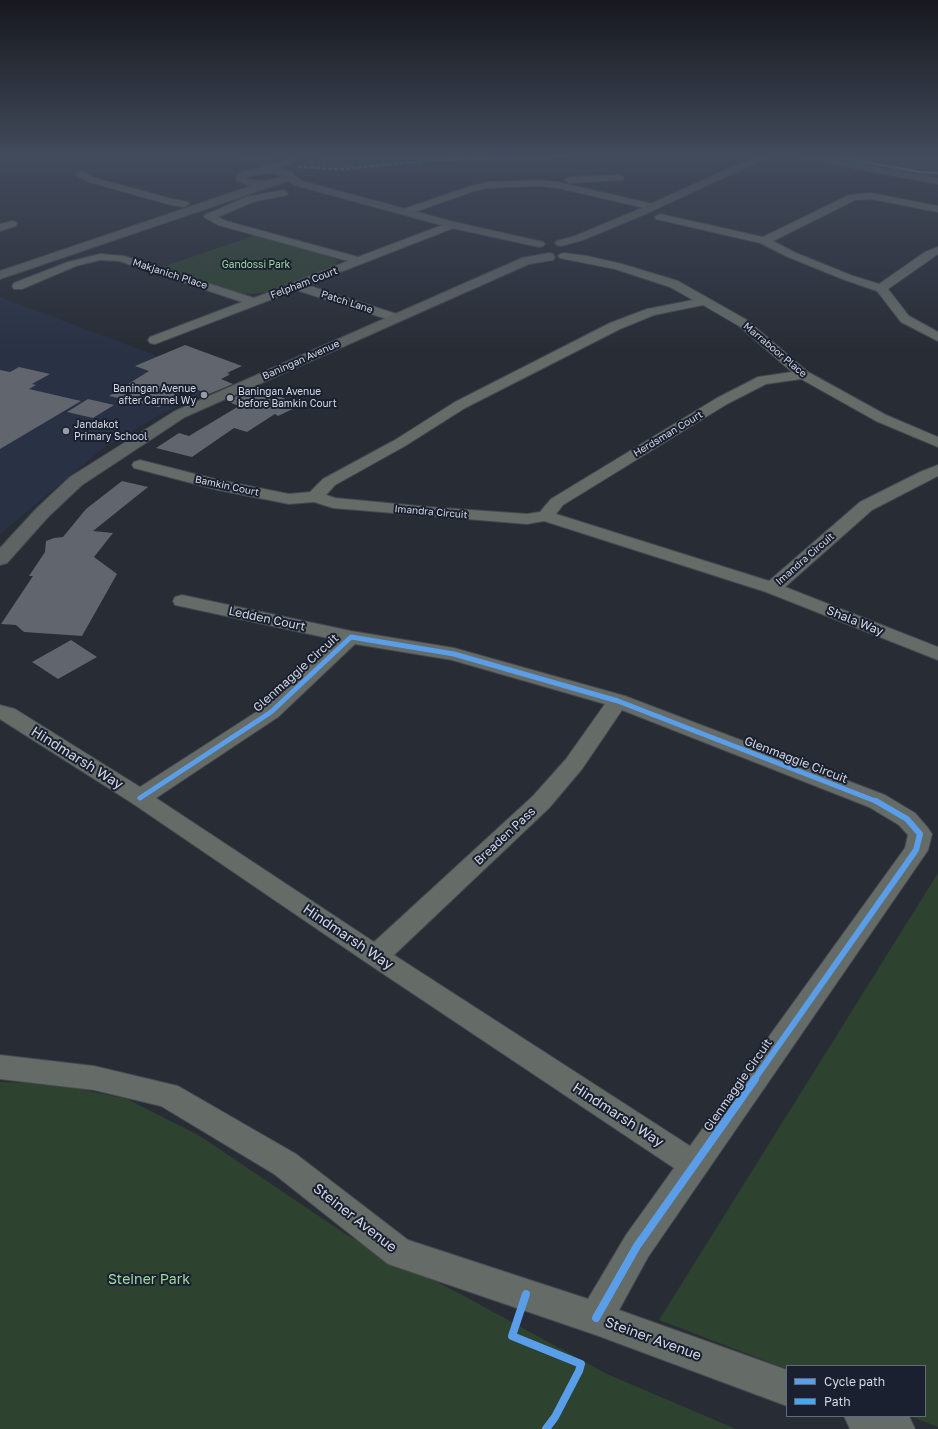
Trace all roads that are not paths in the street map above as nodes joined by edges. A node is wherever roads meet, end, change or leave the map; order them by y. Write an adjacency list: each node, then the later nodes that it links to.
1 (134, 221): 16 (street)
2 (159, 221): 17 (street)
3 (217, 221): 15 (street)
4 (436, 221): 9 (street)
5 (625, 221): 12 (street)
6 (672, 221): 11 (street)
7 (805, 221): 11 (street)
8 (12, 224): 10 (street)
9 (452, 225): 14 (street); 15 (street, Felpham Court)
10 (0, 228)
11 (764, 241): 20 (street)
12 (570, 247): 14 (street); 14 (street, Baningan Avenue); 21 (street, Marraboor Place)
13 (938, 250): 20 (street)
14 (532, 251): 23 (street, Baningan Avenue)
15 (359, 261): 19 (street, Felpham Court)
16 (0, 265)
17 (0, 275)
18 (18, 286): 22 (street, Makjanich Place)
19 (297, 286): 22 (street, Felpham Court); 23 (street, Patch Lane)
20 (881, 288): 24 (street)
21 (705, 301): 26 (street, Marraboor Place); 30 (street)
22 (255, 302): 25 (street, Felpham Court)
23 (396, 318): 32 (street, Baningan Avenue)
24 (938, 337)
25 (155, 340)
26 (803, 375): 27 (street, Marraboor Place); 31 (street, Herdsman Court)
27 (938, 442)
28 (140, 465): 30 (street, Bamkin Court)
29 (938, 470): 33 (street, Imandra Circuit)
30 (315, 497): 31 (street, Imandra Circuit)
31 (545, 516): 33 (street, Imandra Circuit)
32 (0, 559)
33 (772, 588): 36 (street, Shala Way)
34 (182, 601): 35 (street, Ledden Court)
35 (351, 637): 37 (street, Glenmaggie Circuit); 39 (street, Glenmaggie Circuit)
36 (938, 654)
37 (618, 701): 40 (street, Breaden Pass); 42 (street, Glenmaggie Circuit)
38 (0, 712): 39 (street, Hindmarsh Way)
39 (140, 798): 40 (street, Hindmarsh Way)
40 (376, 956): 42 (street, Hindmarsh Way)
41 (0, 1067): 43 (street, Steiner Avenue)
42 (694, 1165): 43 (street, Glenmaggie Circuit)
43 (596, 1318): 44 (street, Steiner Avenue)
44 (786, 1388)
45 (865, 1417): 46 (street)
46 (897, 1429)

